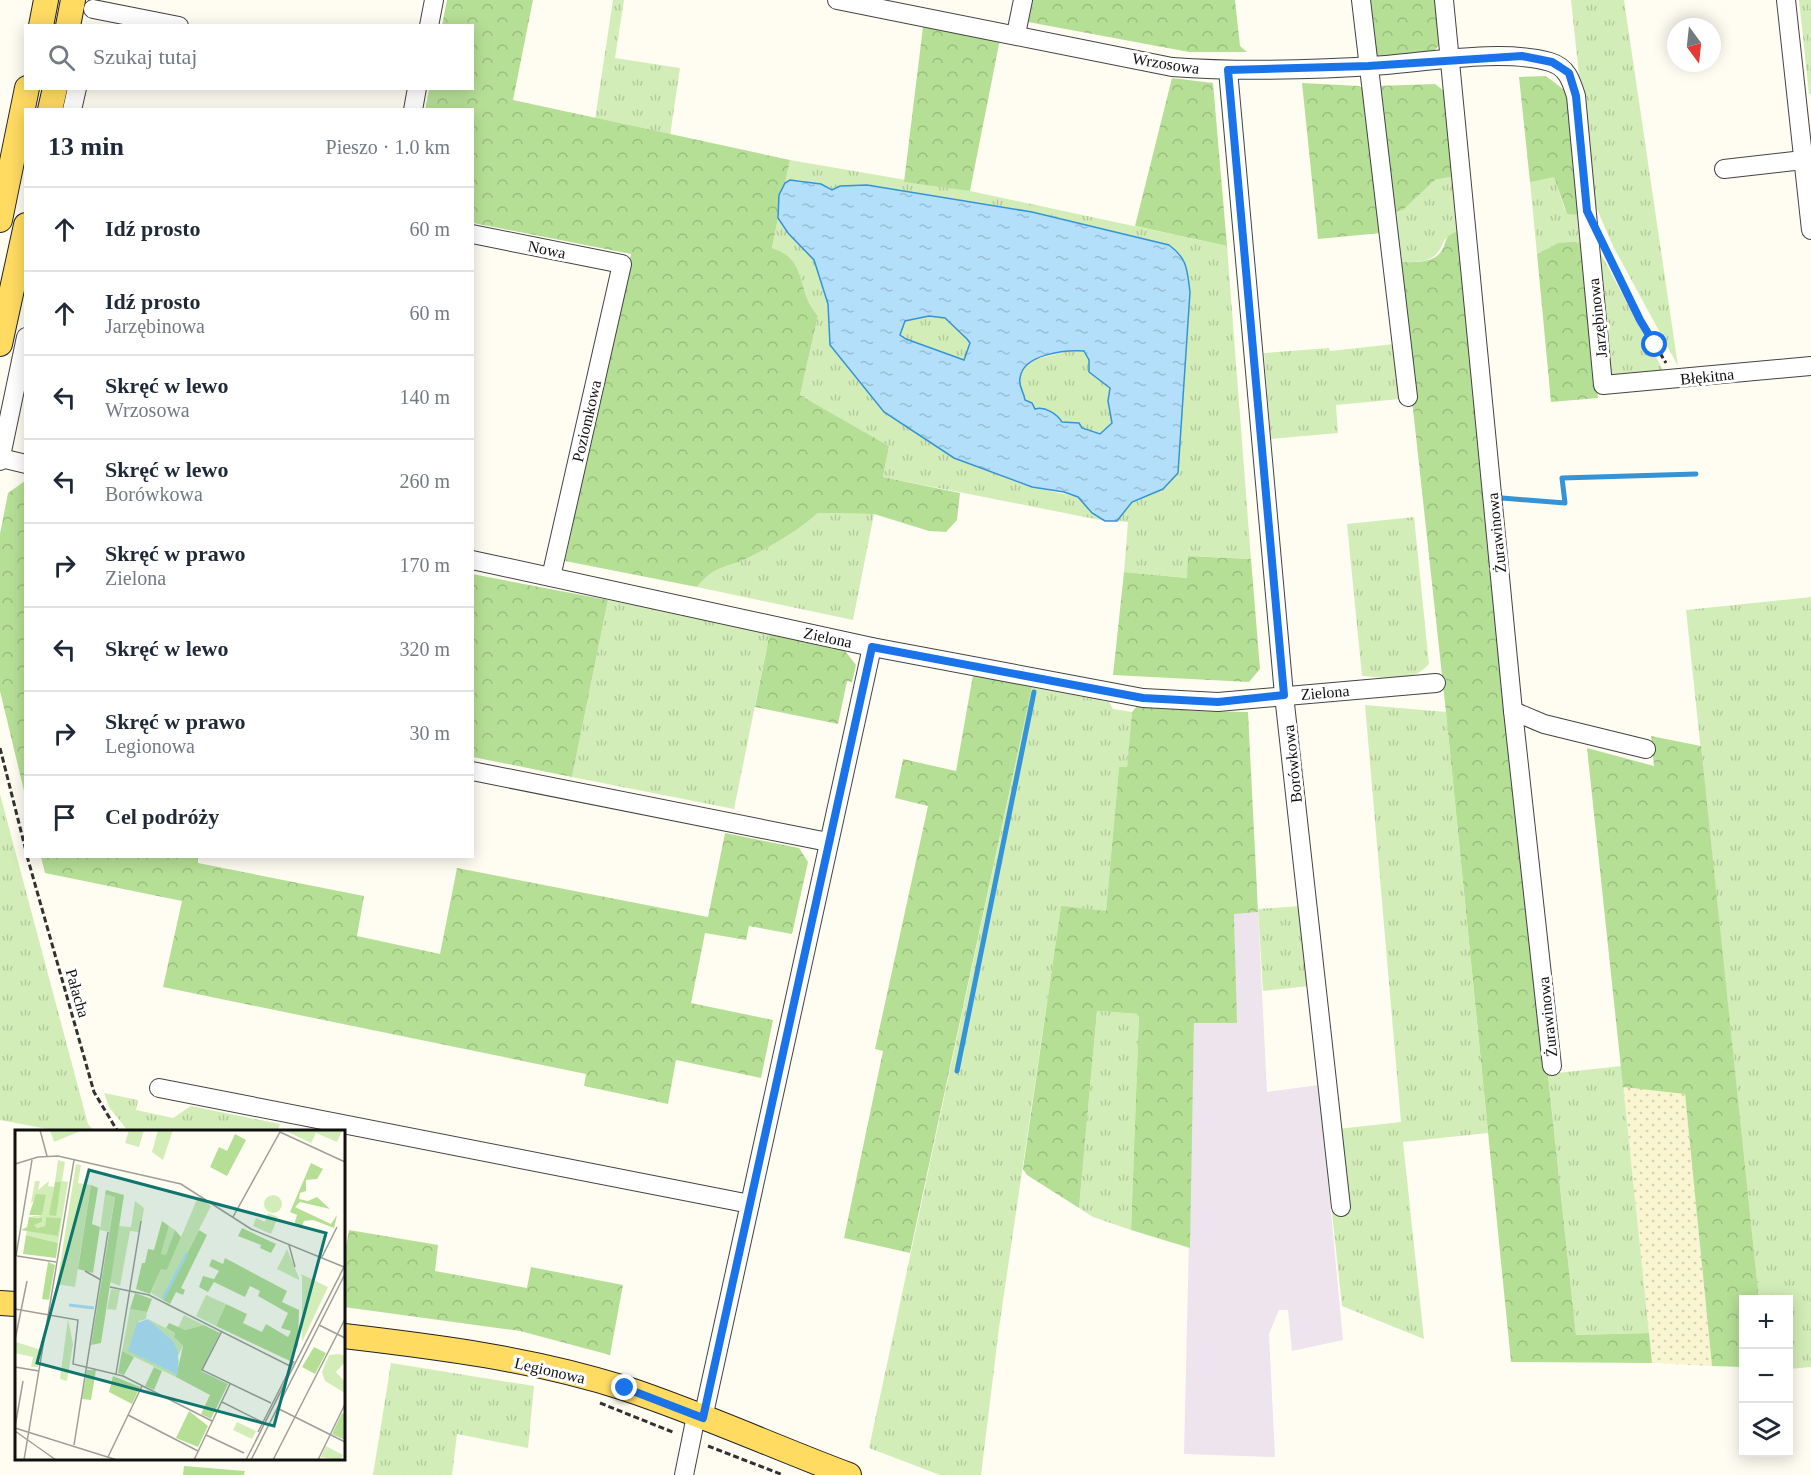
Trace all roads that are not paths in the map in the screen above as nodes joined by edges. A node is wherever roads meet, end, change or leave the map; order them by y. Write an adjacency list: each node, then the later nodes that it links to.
1 (46, 0): 9 (main road)
2 (434, 0): 12 (street)
3 (837, 0): 13 (street, Wrzosowa)
4 (1023, 0): 13 (street)
5 (1361, 0): 15 (street)
6 (1444, 0): 14 (street, Żurawinowa)
7 (1786, 0): 26 (street)
8 (88, 9): 10 (main road); 11 (street)
9 (40, 24)
10 (70, 24)
11 (168, 24)
12 (429, 24)
13 (1016, 34): 16 (street, Wrzosowa)
14 (1450, 60): 15 (street, Wrzosowa); 17 (street, Wrzosowa); 45 (street, Żurawinowa)
15 (1368, 66): 16 (street, Wrzosowa); 37 (street)
16 (1228, 70): 44 (street, Borówkowa)
17 (1569, 73): 36 (street, Jarzębinowa)
18 (26, 90): 25 (main road)
19 (55, 90): 22 (main road)
20 (77, 90): 23 (street)
21 (417, 90): 24 (street)
22 (50, 108)
23 (72, 108)
24 (413, 108)
25 (9, 136): 28 (main road)
26 (1803, 160): 27 (street); 29 (street)
27 (1724, 169)
28 (0, 220)
29 (1811, 230)
30 (24, 234): 33 (main road)
31 (474, 234): 32 (street, Nowa)
32 (622, 264): 41 (street, Poziomkowa)
33 (0, 344)
34 (24, 347): 38 (street)
35 (1811, 366): 36 (street, Błękitna)
36 (1604, 385)
37 (1408, 397)
38 (1, 460): 39 (street)
39 (24, 464)
40 (474, 560): 41 (street, Zielona)
41 (550, 577): 42 (street, Zielona)
42 (872, 647): 44 (street, Zielona); 48 (street)
43 (1436, 683): 44 (street, Zielona)
44 (1284, 695): 52 (street, Borówkowa)
45 (1513, 711): 46 (street); 49 (street, Żurawinowa)
46 (1647, 749)
47 (474, 771): 48 (street)
48 (828, 842): 51 (street)
49 (1552, 1066)
50 (159, 1088): 51 (street)
51 (750, 1204): 56 (street)
52 (1341, 1207)
53 (0, 1303): 54 (main road)
54 (15, 1304)
55 (345, 1336): 56 (main road, Legionowa)
56 (700, 1417): 57 (street); 58 (main road, Legionowa)
57 (684, 1475)
58 (849, 1475)

